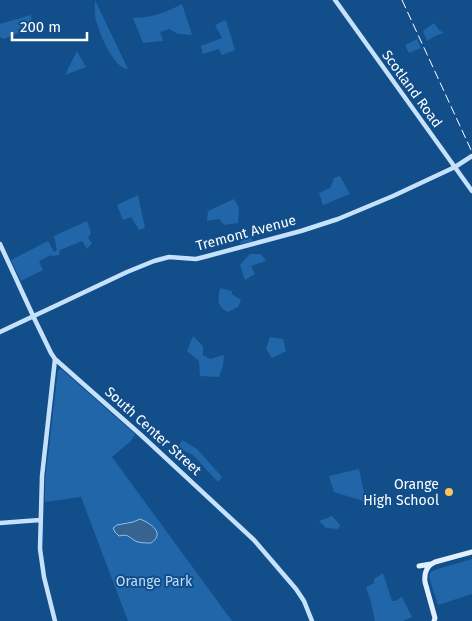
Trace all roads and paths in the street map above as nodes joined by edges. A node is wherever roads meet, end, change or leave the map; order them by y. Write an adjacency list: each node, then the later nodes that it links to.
1 (334, 0): 3 (main road, Scotland Road)
2 (471, 157): 3 (main road, Tremont Avenue)
3 (455, 167): 4 (main road, Scotland Road); 6 (main road, Tremont Avenue)
4 (472, 191)
5 (0, 244): 6 (main road, South Center Street)
6 (33, 316): 7 (main road, Tremont Avenue); 8 (main road, South Center Street)
7 (0, 332)
8 (55, 359): 9 (main road); 16 (main road, South Center Street)
9 (40, 520): 10 (main road); 15 (main road)
10 (0, 523)
11 (472, 552): 12 (main road)
12 (431, 564): 13 (main road); 14 (main road)
13 (419, 566)
14 (435, 620)
15 (54, 621)
16 (312, 621)

